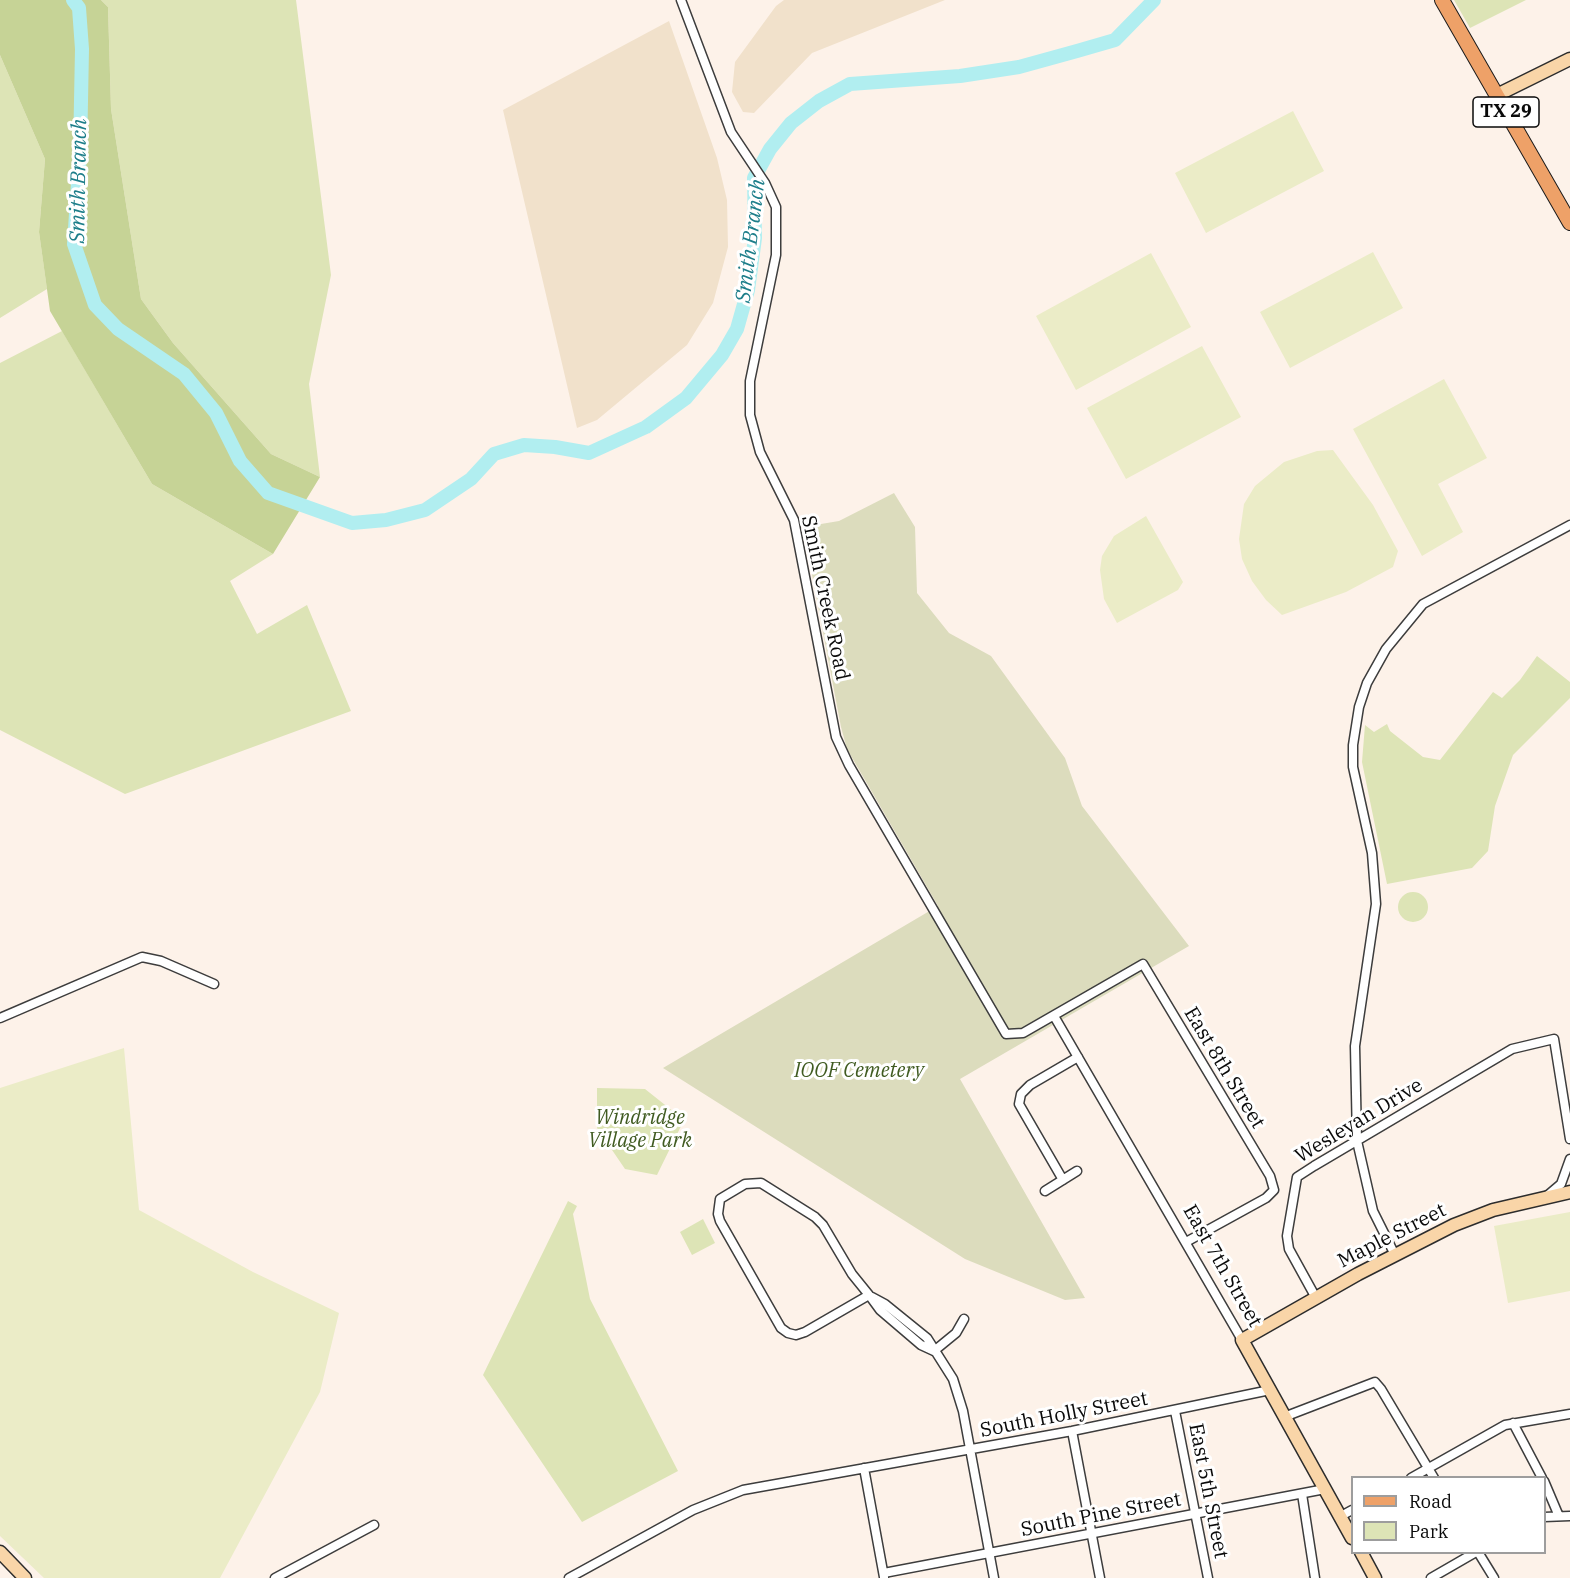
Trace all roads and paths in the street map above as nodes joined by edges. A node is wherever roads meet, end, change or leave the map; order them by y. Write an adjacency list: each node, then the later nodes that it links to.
1 (681, 0): 9 (street, Smith Creek Road)
2 (1442, 0): 4 (main road, TX 29)
3 (1570, 59): 4 (street)
4 (1497, 95): 5 (main road, TX 29)
5 (1570, 223)
6 (1570, 525): 13 (street)
7 (1143, 964): 9 (street, Smith Creek Road); 20 (street, East 8th Street)
8 (214, 984): 10 (street)
9 (1054, 1016): 11 (street, East 7th Street)
10 (0, 1018)
11 (1078, 1057): 16 (street); 20 (street, East 7th Street)
12 (1570, 1139): 13 (street, Wesleyan Drive)
13 (1357, 1141): 21 (street); 23 (street, Wesleyan Drive)
14 (1570, 1159): 19 (street)
15 (1077, 1171): 16 (street)
16 (1063, 1180): 17 (street)
17 (1045, 1191)
18 (1570, 1192): 19 (street, Maple Street)
19 (1543, 1198): 21 (street, Maple Street)
20 (1186, 1242): 25 (street, East 7th Street)
21 (1395, 1255): 23 (street, Maple Street)
22 (869, 1295): 22 (street); 26 (street)
23 (1316, 1298): 25 (street, Maple Street)
24 (964, 1319): 26 (street)
25 (1242, 1340): 27 (street, East 7th Street)
26 (934, 1351): 33 (street)
27 (1270, 1390): 28 (street, South Holly Street); 30 (street, East 7th Street)
28 (1175, 1411): 32 (street, South Holly Street); 43 (street, East 5th Street)
29 (1570, 1414): 31 (street)
30 (1284, 1417): 35 (street); 40 (street, East 7th Street)
31 (1513, 1423): 35 (street); 38 (street)
32 (1072, 1431): 33 (street, South Holly Street); 49 (street)
33 (971, 1449): 34 (street, South Holly Street); 52 (street)
34 (864, 1468): 56 (street); 59 (street, South Holly Street)
35 (1428, 1468): 36 (street); 37 (street)
36 (1414, 1476)
37 (1433, 1476)
38 (1542, 1476)
39 (1546, 1484): 44 (street)
40 (1325, 1489): 41 (street, South Pine Street); 45 (street, East 7th Street)
41 (1302, 1494): 43 (street, South Pine Street); 63 (street)
42 (1351, 1511): 45 (street)
43 (1195, 1514): 49 (street, South Pine Street); 62 (street, East 5th Street)
44 (1558, 1514): 46 (street); 47 (street)
45 (1341, 1516): 50 (street, East 7th Street)
46 (1546, 1516)
47 (1570, 1516)
48 (374, 1525): 58 (street)
49 (1091, 1533): 52 (street, South Pine Street); 61 (street)
50 (1351, 1534)
51 (0, 1552): 57 (street)
52 (990, 1552): 56 (street, South Pine Street); 60 (street)
53 (1362, 1554): 64 (street)
54 (1473, 1554): 65 (street)
55 (1478, 1554): 66 (street)
56 (884, 1575)
57 (25, 1578)
58 (275, 1578)
59 (571, 1578)
60 (994, 1578)
61 (1100, 1578)
62 (1208, 1578)
63 (1315, 1578)
64 (1375, 1578)
65 (1431, 1578)
66 (1494, 1578)

